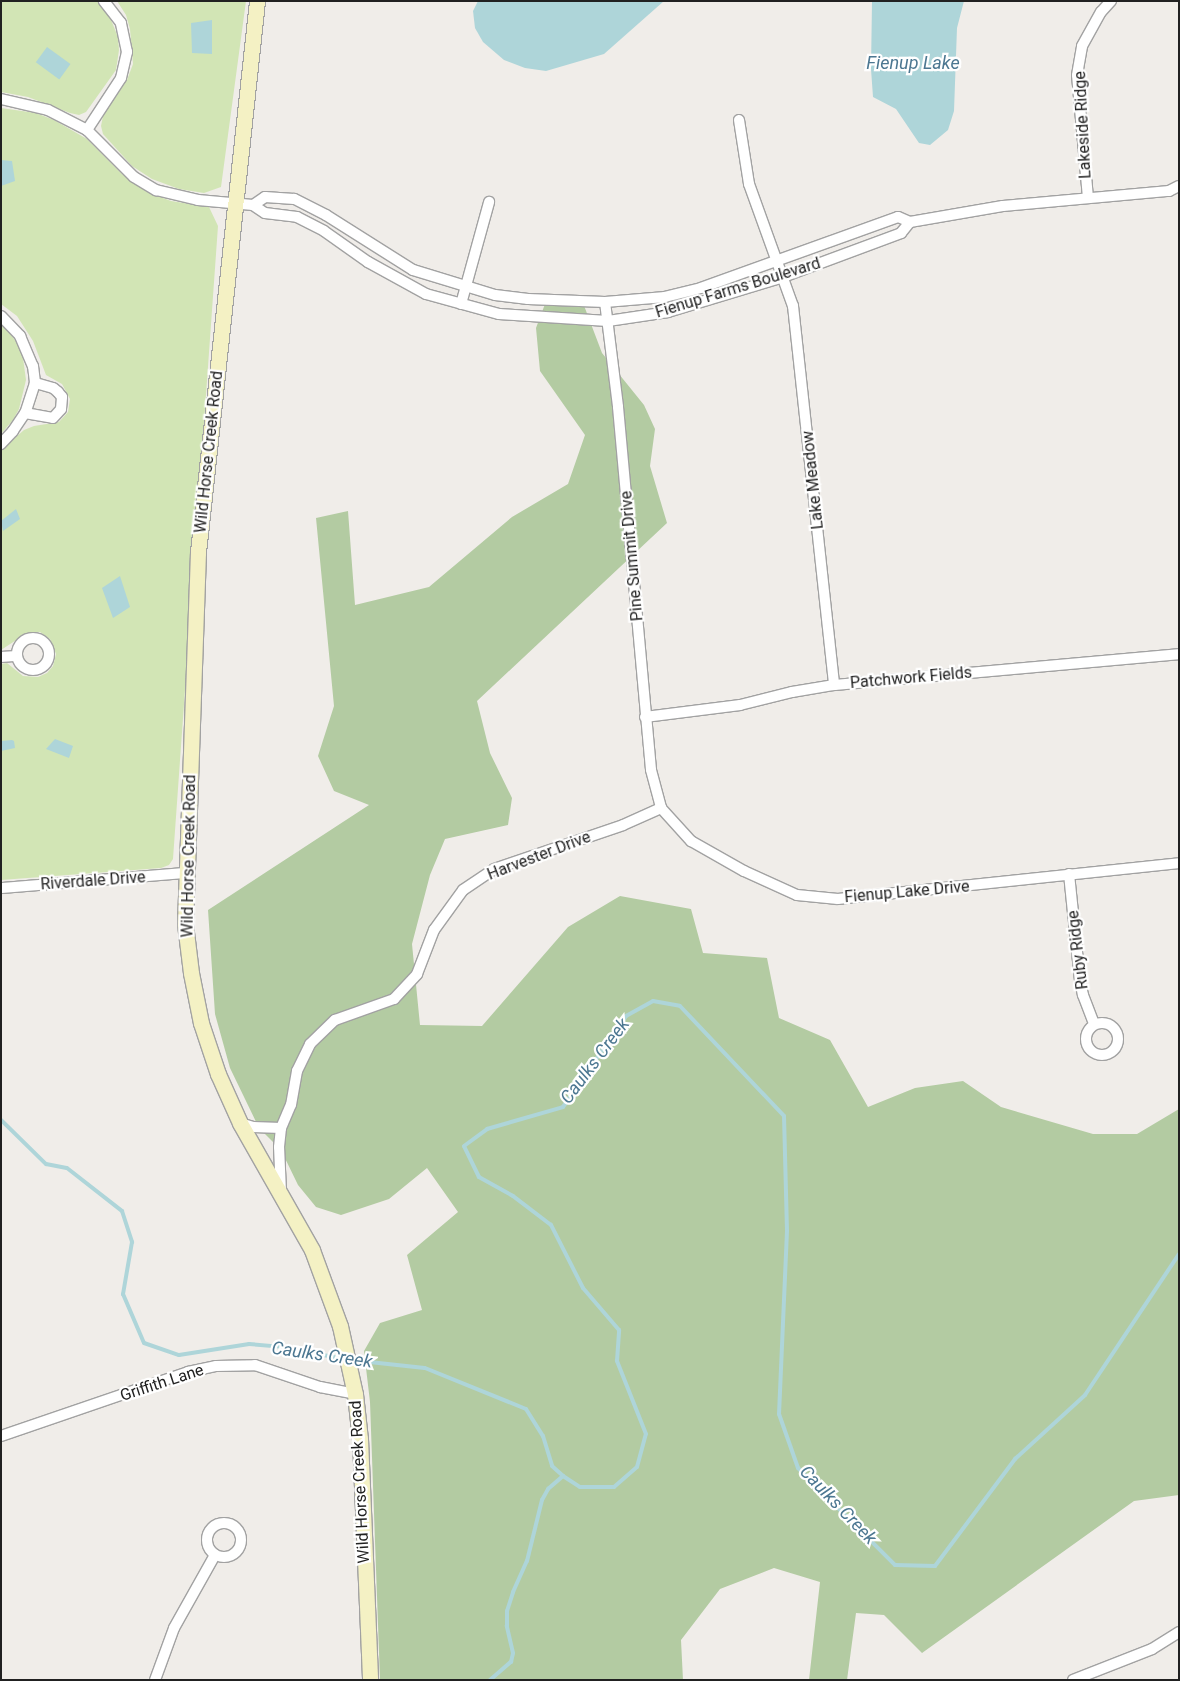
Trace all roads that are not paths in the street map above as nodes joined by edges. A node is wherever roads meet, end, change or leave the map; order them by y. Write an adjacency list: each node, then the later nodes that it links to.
1 (104, 1): 6 (street)
2 (257, 1): 11 (main road, Wild Horse Creek Road)
3 (1112, 1): 9 (street, Lakeside Ridge)
4 (1, 99): 6 (street, Fienup Farms Boulevard)
5 (739, 120): 14 (street, Lake Meadow)
6 (87, 130): 11 (street, Fienup Farms Boulevard)
7 (1174, 188): 8 (street, Fienup Farms Boulevard); 9 (street, Fienup Farms Boulevard)
8 (1179, 197)
9 (1088, 198): 13 (street, Fienup Farms Boulevard)
10 (489, 202): 16 (street)
11 (236, 204): 12 (street, Fienup Farms Boulevard); 31 (main road, Wild Horse Creek Road)
12 (253, 205): 16 (street, Fienup Farms Boulevard); 18 (street, Fienup Farms Boulevard)
13 (910, 222): 14 (street, Fienup Farms Boulevard); 15 (street, Fienup Farms Boulevard)
14 (778, 261): 15 (street, Lake Meadow); 17 (street, Fienup Farms Boulevard)
15 (783, 277): 20 (street, Fienup Farms Boulevard); 27 (street, Lake Meadow)
16 (466, 287): 17 (street, Fienup Farms Boulevard); 18 (street)
17 (605, 302): 20 (street, Pine Summit Drive)
18 (461, 304): 20 (street, Fienup Farms Boulevard)
19 (1, 316): 21 (street)
20 (608, 321): 28 (street, Pine Summit Drive)
21 (35, 383): 22 (street); 22 (street)
22 (25, 413): 23 (street)
23 (1, 444)
24 (1179, 654): 27 (street, Patchwork Fields)
25 (17, 656): 26 (street)
26 (1, 657)
27 (834, 685): 28 (street, Patchwork Fields)
28 (645, 718): 29 (street, Pine Summit Drive)
29 (661, 808): 32 (street, Fienup Lake Drive); 36 (street, Harvester Drive)
30 (1179, 863): 32 (street, Fienup Lake Drive)
31 (185, 874): 33 (street, Riverdale Drive); 35 (main road, Wild Horse Creek Road)
32 (1070, 874): 34 (street, Ruby Ridge)
33 (1, 888)
34 (1094, 1024)
35 (240, 1123): 36 (street); 37 (main road, Wild Horse Creek Road)
36 (281, 1128): 37 (street, Harvester Drive)
37 (281, 1193): 38 (main road, Wild Horse Creek Road)
38 (354, 1387): 39 (street, Griffith Lane); 43 (main road, Wild Horse Creek Road)
39 (1, 1436)
40 (215, 1555): 42 (street)
41 (1179, 1632): 44 (street)
42 (155, 1680)
43 (370, 1680)
44 (1073, 1680)

